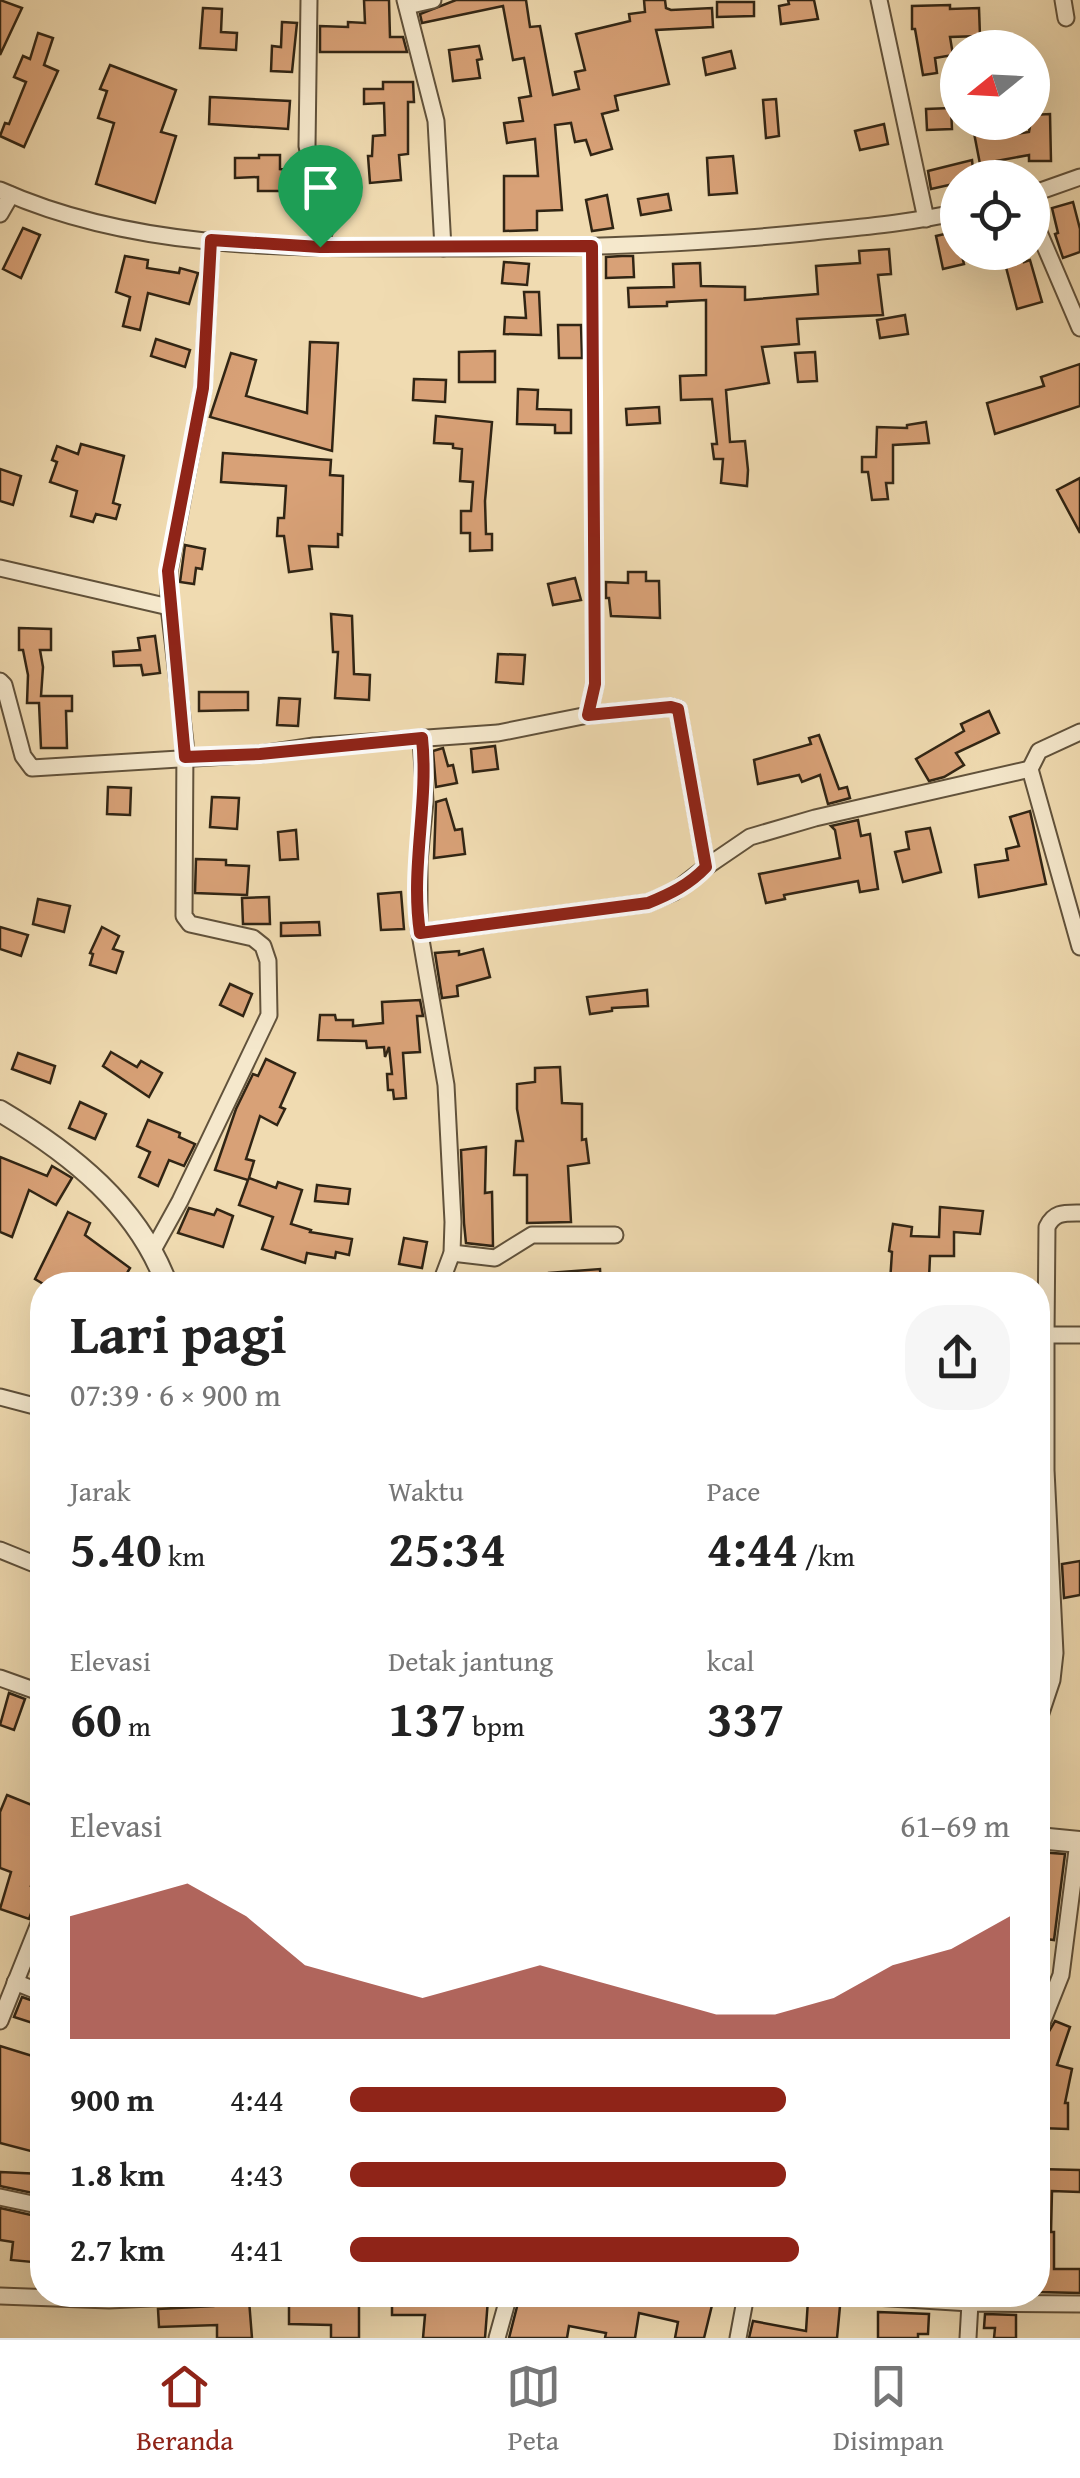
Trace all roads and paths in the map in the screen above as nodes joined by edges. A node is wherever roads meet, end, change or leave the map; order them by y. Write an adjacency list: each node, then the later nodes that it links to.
1 (310, 0): 15 (street)
2 (432, 0): 5 (street)
3 (879, 0): 12 (street)
4 (1063, 0): 6 (street)
5 (406, 3): 16 (street)
6 (1066, 18)
7 (1080, 177): 8 (street)
8 (1050, 188)
9 (5, 193): 10 (street); 13 (street)
10 (0, 214)
11 (940, 216): 12 (street)
12 (926, 220): 14 (street)
13 (211, 240): 15 (street); 20 (street)
14 (592, 246): 16 (street); 22 (street)
15 (320, 247): 16 (street)
16 (442, 248)
17 (1050, 258): 18 (street)
18 (1080, 328)
19 (0, 568): 20 (street)
20 (169, 607): 25 (street)
21 (0, 682): 25 (street)
22 (588, 715): 24 (street); 27 (street)
23 (1080, 732): 26 (street)
24 (422, 738): 25 (street); 28 (street)
25 (185, 757): 33 (street)
26 (1030, 769): 27 (street); 29 (street)
27 (706, 867): 28 (street)
28 (420, 933): 34 (street)
29 (1080, 947)
30 (0, 1111): 33 (street)
31 (1080, 1213): 37 (street)
32 (615, 1235): 34 (street)
33 (152, 1250): 35 (street)
34 (452, 1253): 36 (street)
35 (161, 1272)
36 (445, 1272)
37 (1047, 1272)
38 (1050, 1335): 39 (street)
39 (1080, 1336)
40 (0, 1398): 41 (street)
41 (30, 1405)
42 (0, 1550): 44 (street)
43 (1050, 1553): 46 (street)
44 (30, 1562)
45 (0, 1678): 47 (street)
46 (1050, 1686)
47 (30, 1689)
48 (1050, 1839): 49 (street)
49 (1079, 1842): 53 (street)
50 (30, 1945): 51 (street)
51 (15, 1982): 52 (street); 54 (street)
52 (30, 1988)
53 (1050, 2003)
54 (0, 2021)
55 (0, 2197): 56 (street)
56 (30, 2203)
57 (0, 2296): 58 (street)
58 (30, 2297)
59 (1050, 2303): 60 (street)
60 (1080, 2304)
61 (506, 2307): 64 (street)
62 (744, 2307): 65 (street)
63 (970, 2307): 66 (street)
64 (497, 2338)
65 (738, 2338)
66 (968, 2338)

